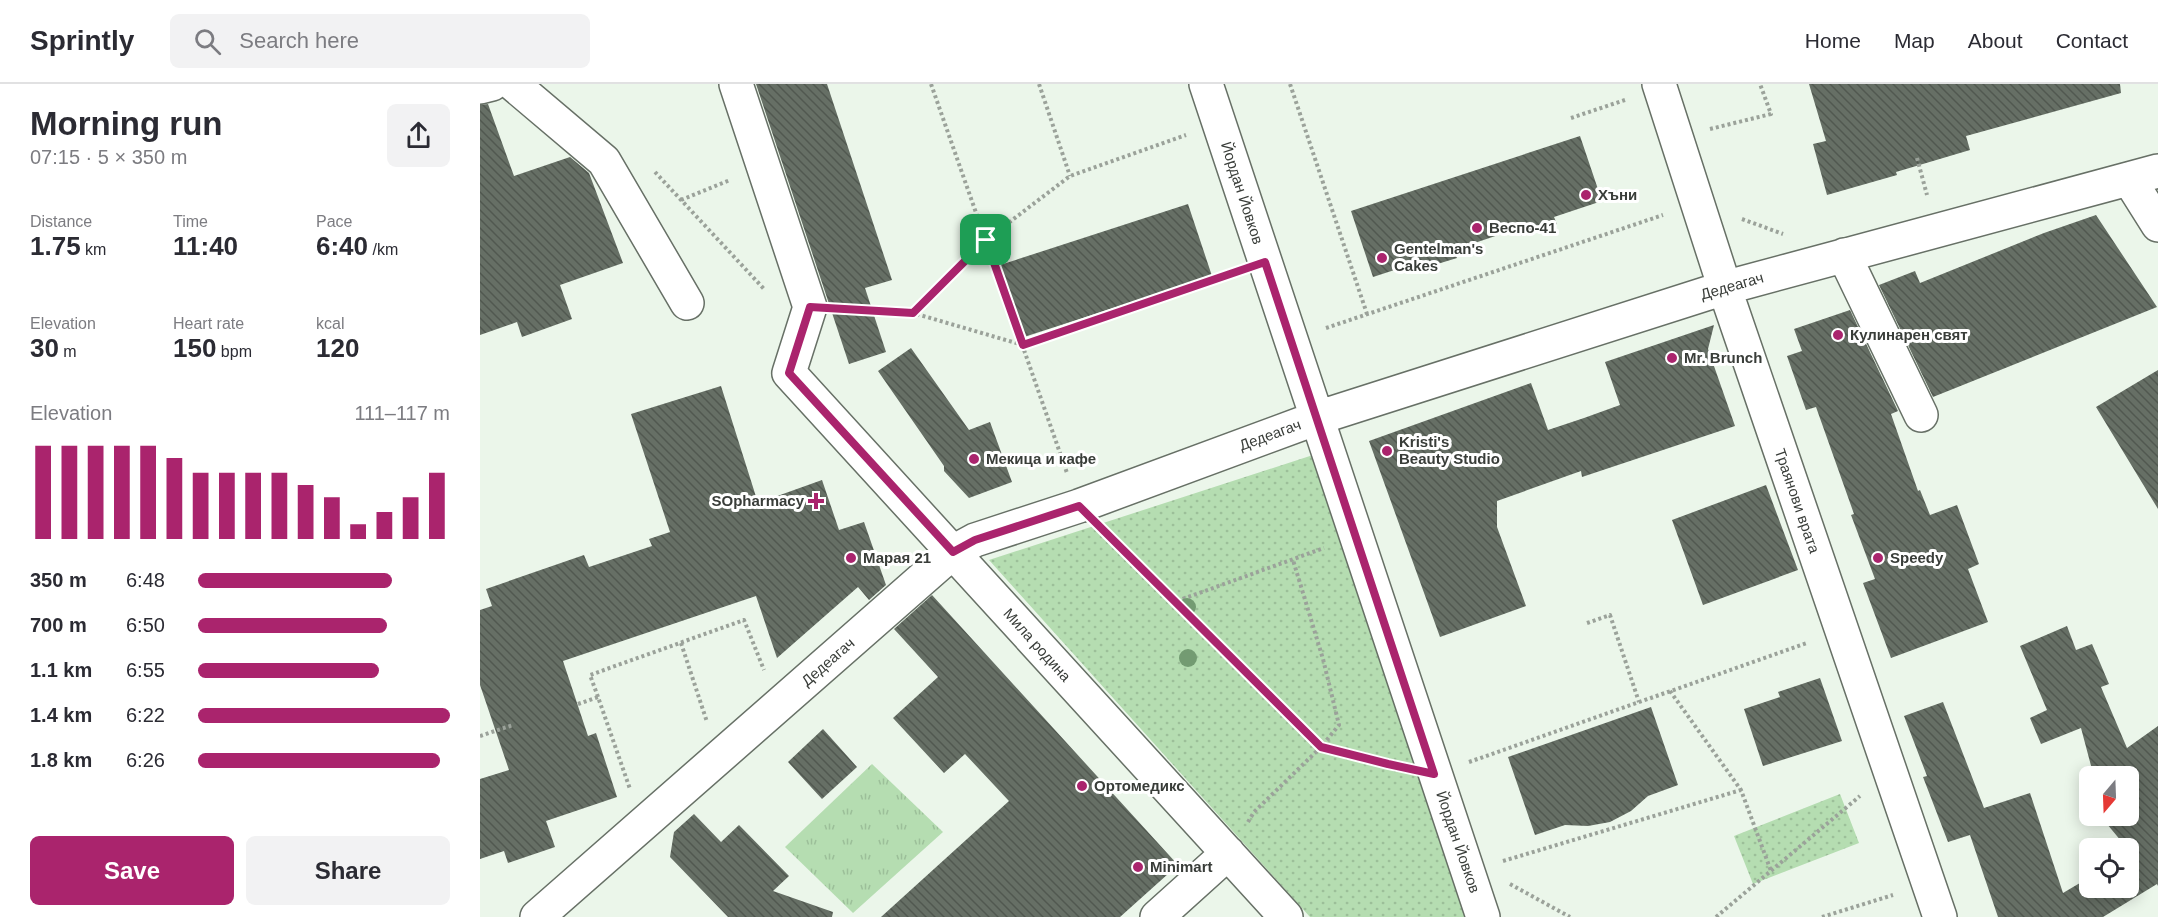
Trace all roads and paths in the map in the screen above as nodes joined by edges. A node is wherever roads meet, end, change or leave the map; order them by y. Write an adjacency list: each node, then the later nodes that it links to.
1 (492, 84): 10 (street)
2 (513, 84): 28 (street)
3 (736, 84): 15 (street)
4 (931, 84): 24 (path)
5 (1039, 84): 18 (path)
6 (1206, 84): 12 (street, Йордан Йовков)
7 (1290, 84): 31 (path)
8 (1761, 84): 13 (path)
9 (1660, 86): 11 (path); 13 (street, Траянови врата)
10 (480, 87)
11 (1571, 118)
12 (1219, 123): 18 (path); 26 (street, Йордан Йовков)
13 (1676, 138): 21 (street, Траянови врата)
14 (1917, 158): 19 (path)
15 (764, 166): 20 (path); 29 (street)
16 (650, 167): 20 (path)
17 (2144, 175): 22 (street); 25 (street, Дедеагач)
18 (1070, 176): 24 (path)
19 (1923, 180)
20 (681, 200): 29 (path)
21 (1697, 204): 23 (path); 27 (street, Траянови врата); 31 (path)
22 (2158, 225)
23 (1788, 236)
24 (986, 240): 30 (path); 33 (path)
25 (1844, 255): 27 (street, Дедеагач); 34 (street)
26 (1265, 262): 33 (path); 35 (street, Йордан Йовков)
27 (1724, 288): 35 (street, Дедеагач); 42 (street, Траянови врата)
28 (687, 303)
29 (810, 307): 30 (path); 38 (street, Мила родина)
30 (913, 313): 33 (path)
31 (1367, 314): 32 (path)
32 (1319, 331)
33 (1023, 345): 36 (path)
34 (1921, 415)
35 (1317, 418): 36 (street, Дедеагач); 37 (street, Йордан Йовков)
36 (1079, 506): 38 (street, Дедеагач); 40 (path)
37 (1356, 537): 39 (path); 55 (street, Йордан Йовков)
38 (953, 552): 58 (street, Мила родина); 62 (street, Дедеагач)
39 (1293, 560): 40 (path); 52 (path)
40 (1177, 601): 52 (path)
41 (1587, 623): 47 (path)
42 (1842, 631): 45 (path); 54 (street, Траянови врата)
43 (681, 643): 44 (path); 46 (path); 50 (path)
44 (766, 675)
45 (1670, 691): 47 (path); 56 (path)
46 (598, 697): 48 (path); 57 (path)
47 (1639, 702): 53 (path)
48 (578, 704)
49 (513, 725): 51 (path)
50 (708, 726)
51 (480, 736)
52 (1321, 747): 55 (path); 58 (path)
53 (1480, 758)
54 (1890, 771): 60 (path); 69 (street, Траянови врата)
55 (1434, 774): 59 (street, Йордан Йовков)
56 (1741, 790): 59 (path); 60 (path)
57 (632, 793)
58 (1228, 853): 63 (street); 64 (street, Мила родина)
59 (1472, 863): 65 (street, Йордан Йовков); 66 (path)
60 (1771, 871): 67 (path)
61 (1880, 899): 68 (path)
62 (537, 917)
63 (1157, 917)
64 (1286, 917)
65 (1483, 917)
66 (1570, 917)
67 (1716, 917)
68 (1822, 917)
69 (1940, 917)

